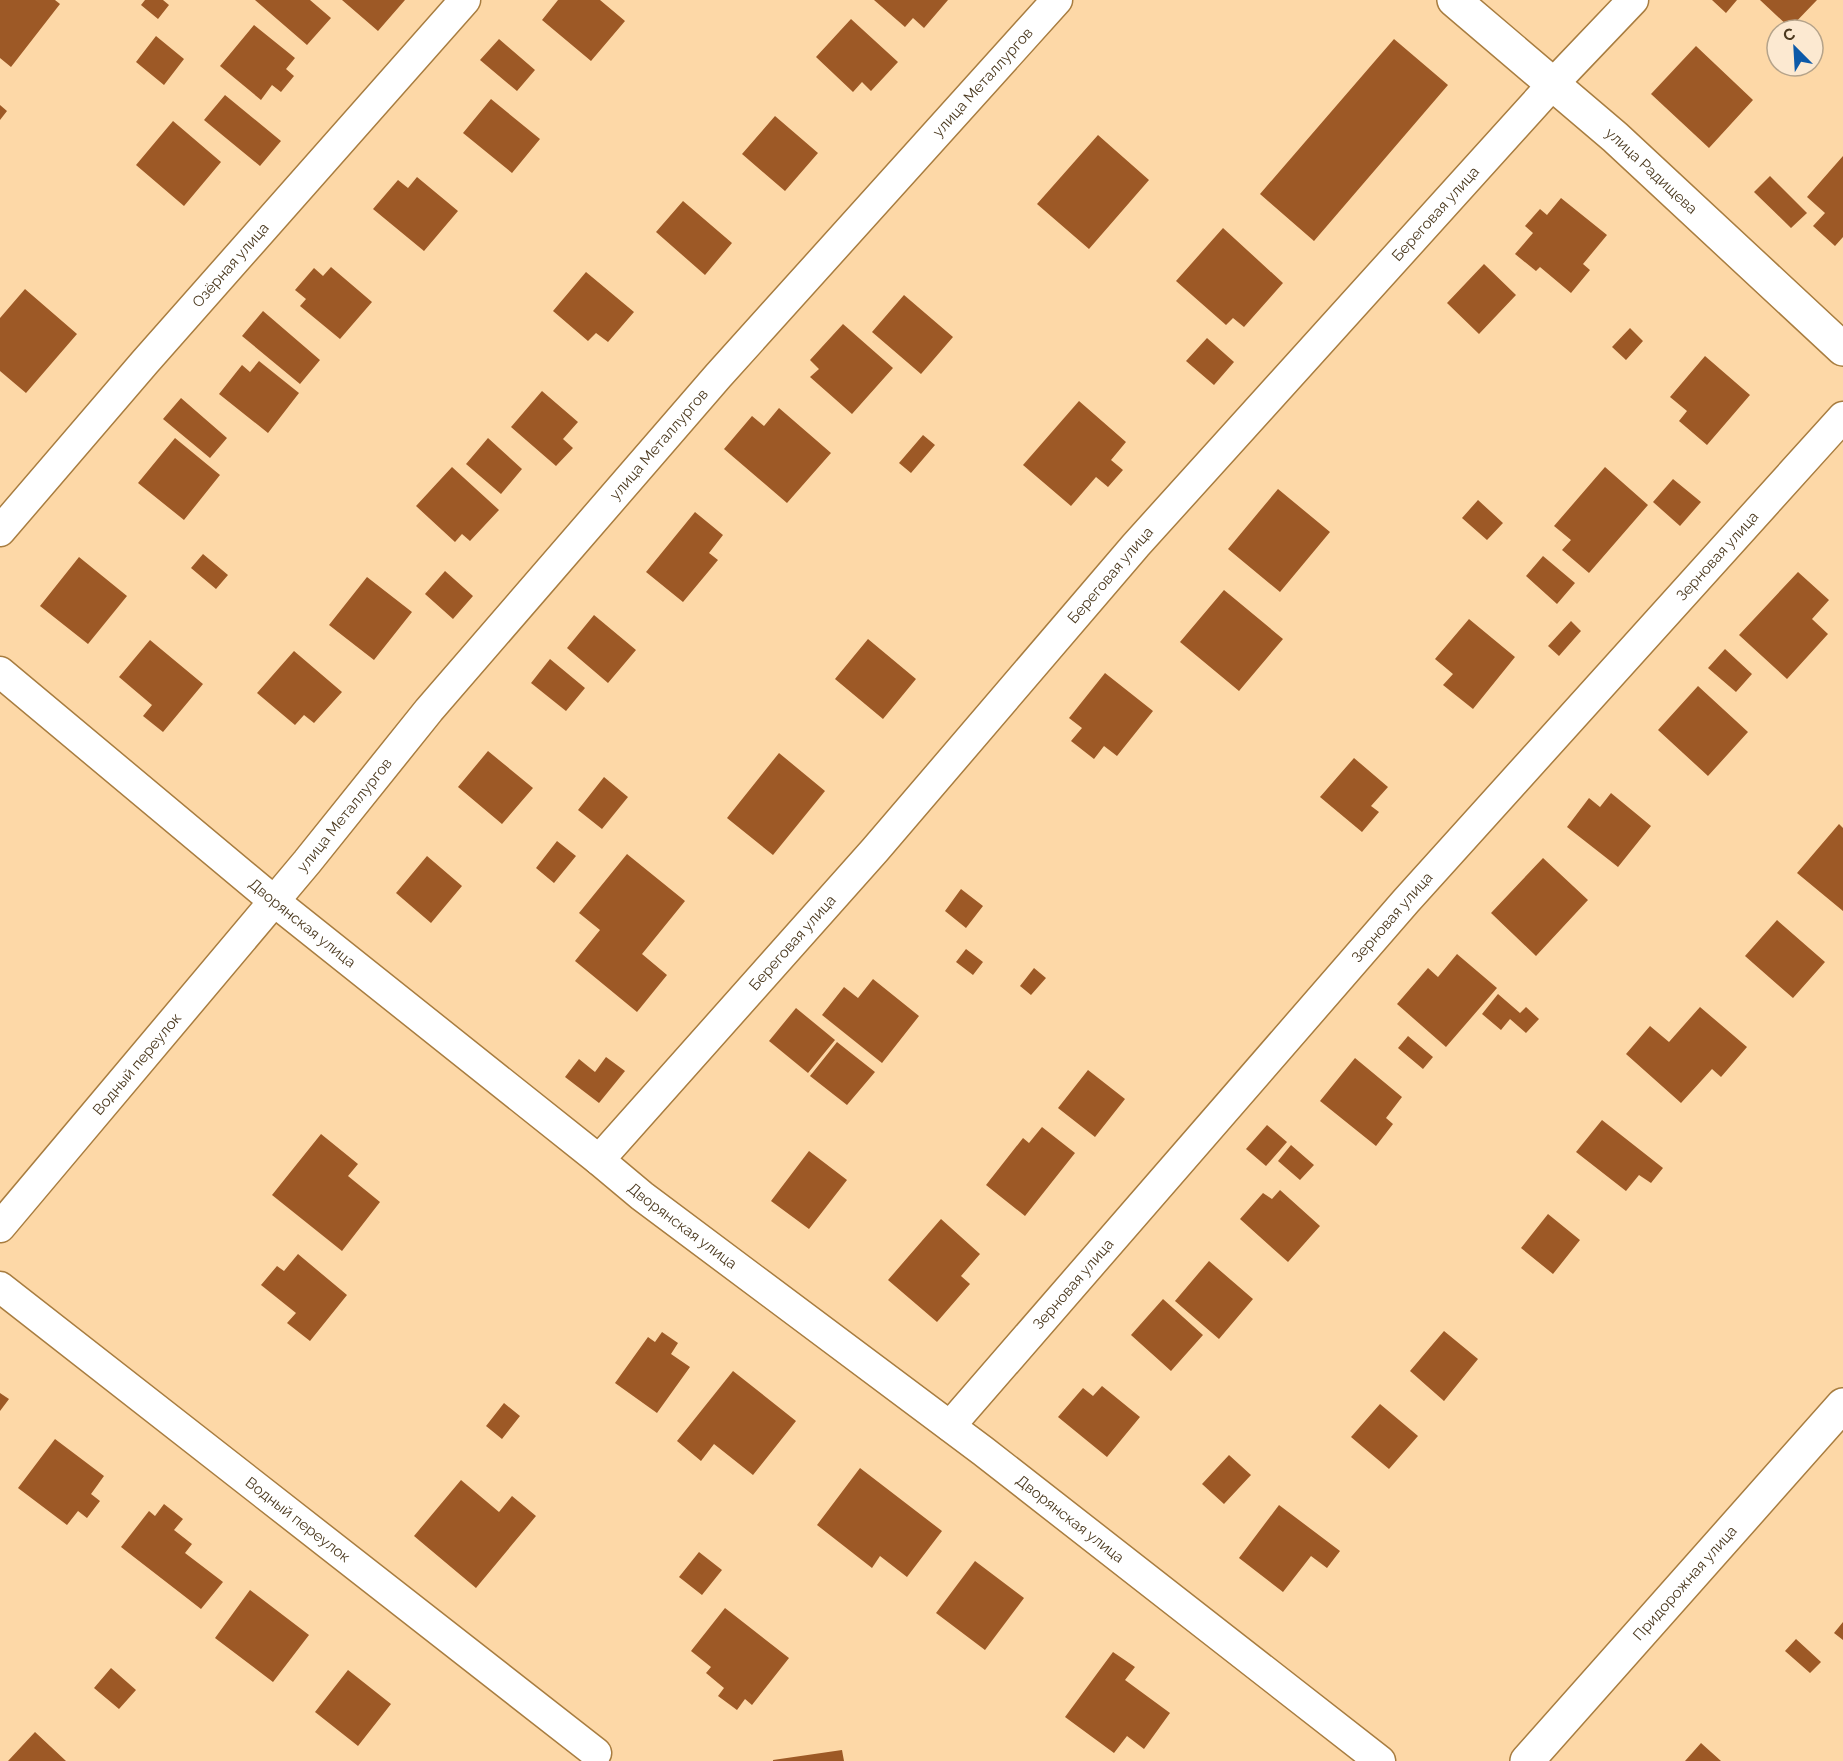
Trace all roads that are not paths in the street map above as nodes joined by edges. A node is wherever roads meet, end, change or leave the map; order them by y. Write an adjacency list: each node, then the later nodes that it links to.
1 (465, 0): 8 (street, Озёрная улица)
2 (1057, 0): 10 (street, улица Металлургов)
3 (1455, 0): 5 (street, улица Радищева)
4 (1633, 0): 5 (street, Береговая улица)
5 (1552, 85): 6 (street, улица Радищева); 11 (street, Береговая улица)
6 (1843, 349)
7 (1843, 417): 15 (street, Зерновая улица)
8 (0, 531)
9 (0, 672): 10 (street, Дворянская улица)
10 (274, 901): 11 (street, Дворянская улица); 12 (street, Водный переулок)
11 (599, 1160): 15 (street, Дворянская улица)
12 (0, 1227)
13 (0, 1287): 16 (street, Водный переулок)
14 (1843, 1405): 18 (street, Придорожная улица)
15 (950, 1426): 17 (street, Дворянская улица)
16 (596, 1753)
17 (1380, 1761)
18 (1527, 1761)

